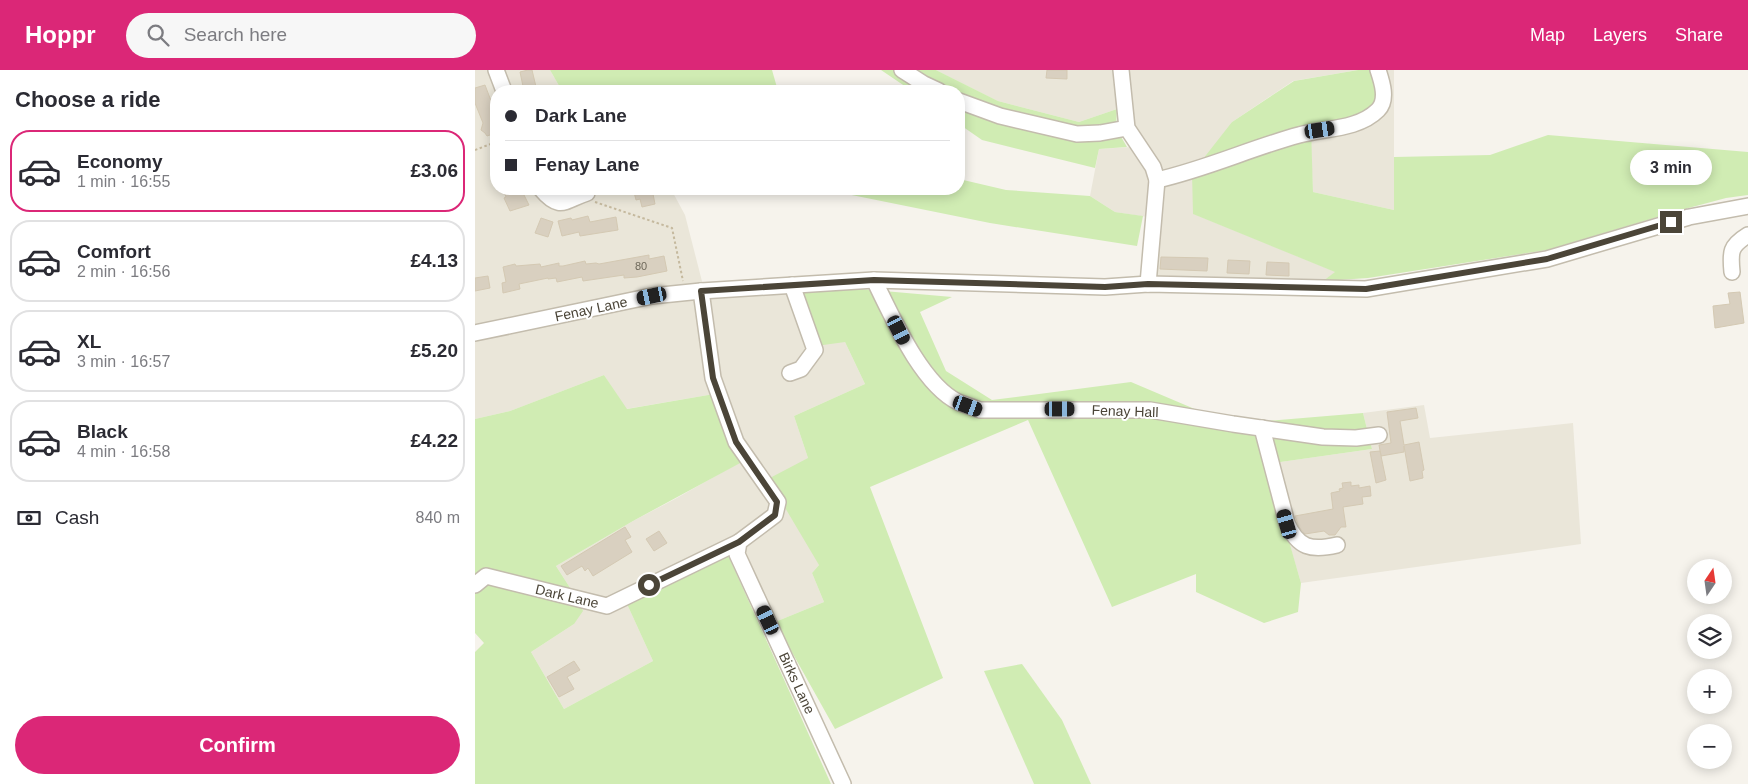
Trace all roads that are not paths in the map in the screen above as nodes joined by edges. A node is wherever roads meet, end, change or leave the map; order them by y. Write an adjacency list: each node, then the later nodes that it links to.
1 (496, 70): 5 (street)
2 (903, 70): 6 (street)
3 (1121, 70): 8 (street)
4 (1378, 70): 9 (street)
5 (502, 85)
6 (926, 85)
7 (965, 103): 8 (street)
8 (1127, 128): 9 (street)
9 (1157, 180): 16 (street)
10 (548, 195): 11 (street)
11 (583, 195)
12 (1748, 206): 16 (street, Fenay Lane)
13 (1748, 235): 14 (street)
14 (1732, 272)
15 (874, 280): 16 (street, Fenay Lane); 17 (street, Fenay Lane); 21 (street, Fenay Hall)
16 (1148, 284)
17 (792, 285): 18 (street, Fenay Lane); 20 (street)
18 (693, 292): 19 (street, Fenay Lane); 23 (street)
19 (475, 334)
20 (790, 373)
21 (1262, 428): 22 (street, Fenay Hall); 24 (street)
22 (1379, 435)
23 (739, 542): 25 (street, Dark Lane); 26 (street, Birks Lane)
24 (1337, 545)
25 (475, 585)
26 (843, 784)

